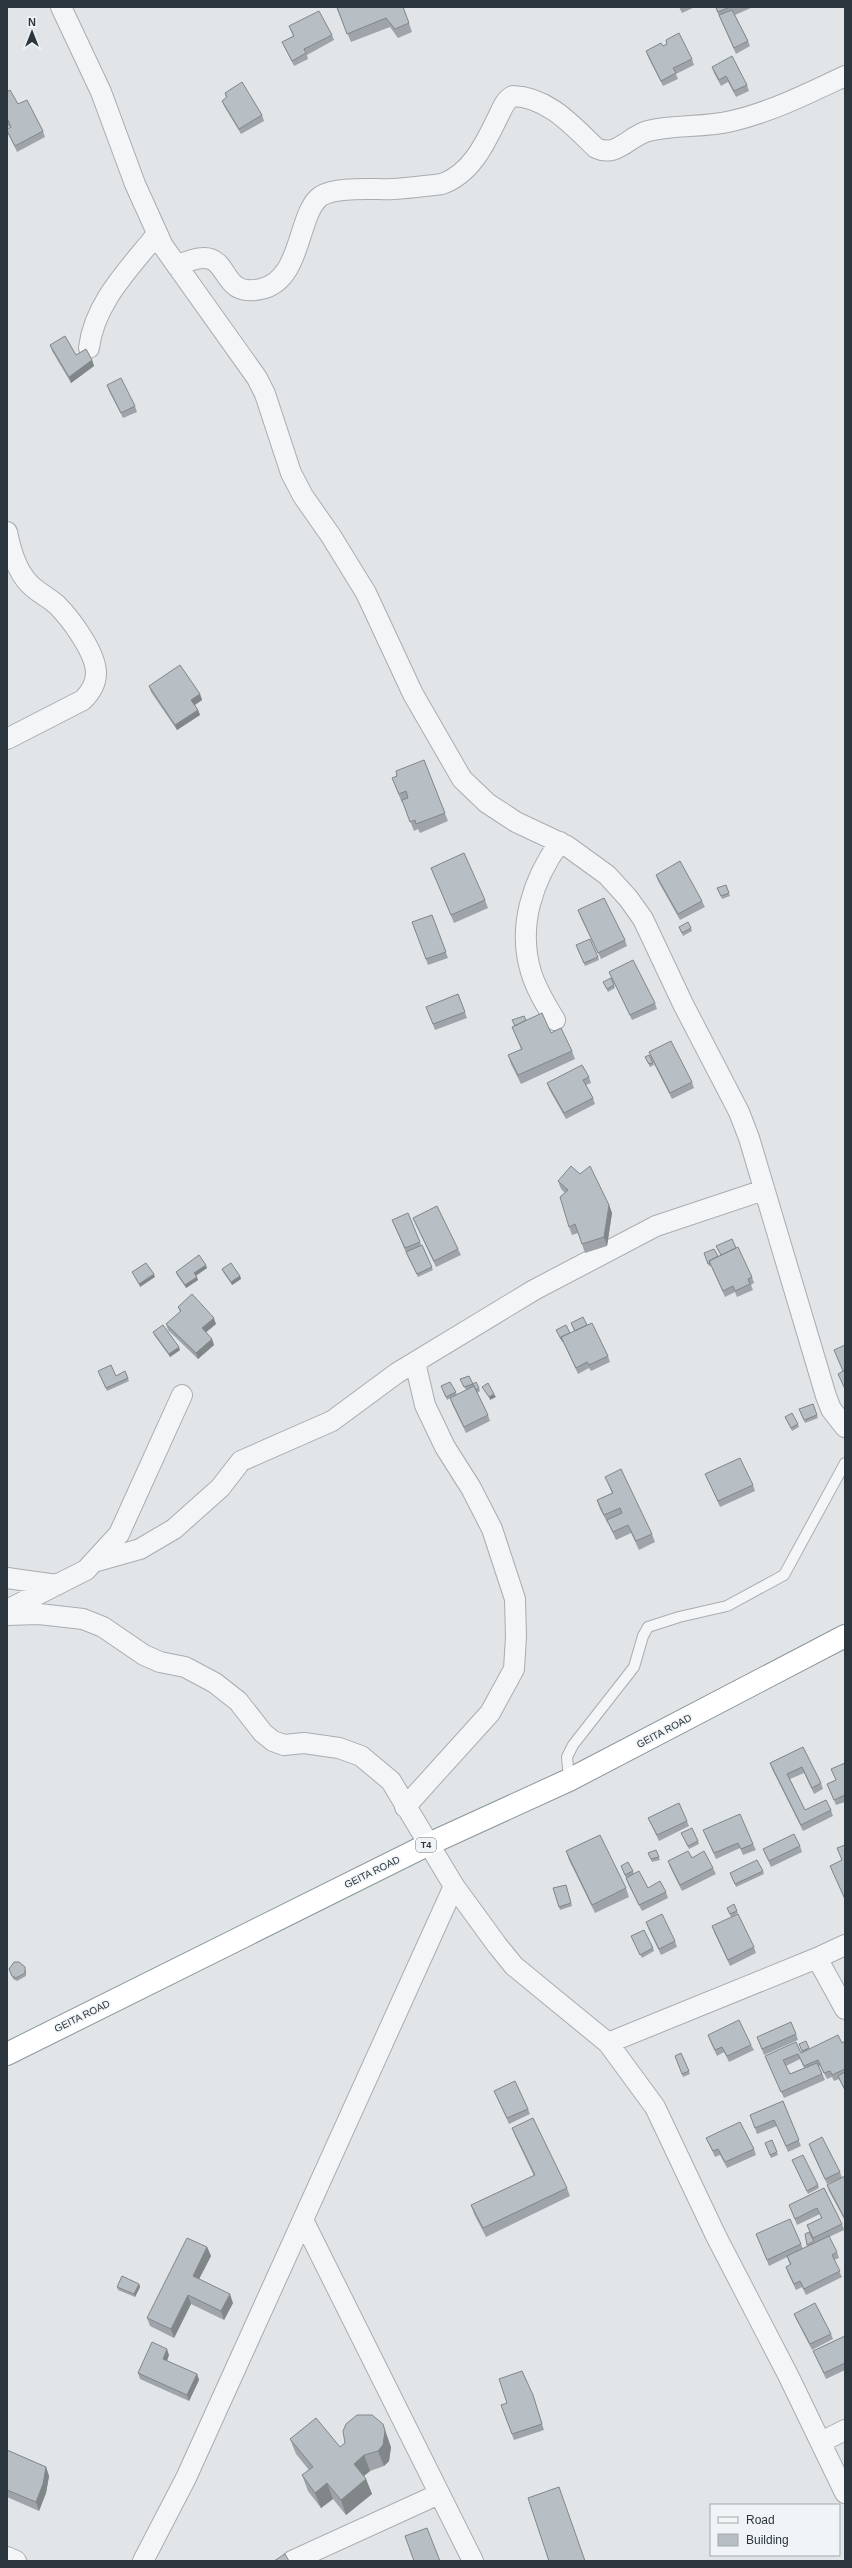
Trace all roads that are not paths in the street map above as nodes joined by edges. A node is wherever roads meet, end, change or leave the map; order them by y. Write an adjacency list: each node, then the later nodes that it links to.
1 (61, 7): 3 (street)
2 (845, 76): 4 (street)
3 (157, 234): 4 (street); 5 (street)
4 (177, 266): 8 (street)
5 (89, 348)
6 (7, 532): 7 (street)
7 (7, 739)
8 (560, 842): 9 (street); 10 (street)
9 (555, 1020)
10 (764, 1190): 11 (street); 13 (street)
11 (415, 1362): 15 (street); 22 (street)
12 (182, 1395): 15 (street)
13 (845, 1427)
14 (845, 1463): 21 (lane)
15 (94, 1562): 17 (street)
16 (7, 1578): 17 (street)
17 (57, 1585): 18 (street)
18 (7, 1610)
19 (7, 1615): 22 (street)
20 (845, 1636): 21 (highway, GEITA ROAD / T4)
21 (569, 1780): 23 (highway, GEITA ROAD / T4)
22 (405, 1807): 23 (street)
23 (429, 1844): 24 (street); 29 (highway, GEITA ROAD / T4)
24 (454, 1886): 28 (street); 30 (street)
25 (845, 1945): 26 (street)
26 (817, 1958): 27 (street); 28 (street)
27 (845, 2009)
28 (608, 2043): 32 (street)
29 (7, 2054)
30 (303, 2220): 34 (street); 37 (street)
31 (845, 2430): 32 (street)
32 (821, 2442): 33 (street)
33 (845, 2493)
34 (439, 2494): 38 (street); 39 (street)
35 (7, 2557): 36 (street)
36 (16, 2561)
37 (143, 2561)
38 (292, 2561)
39 (473, 2561)

